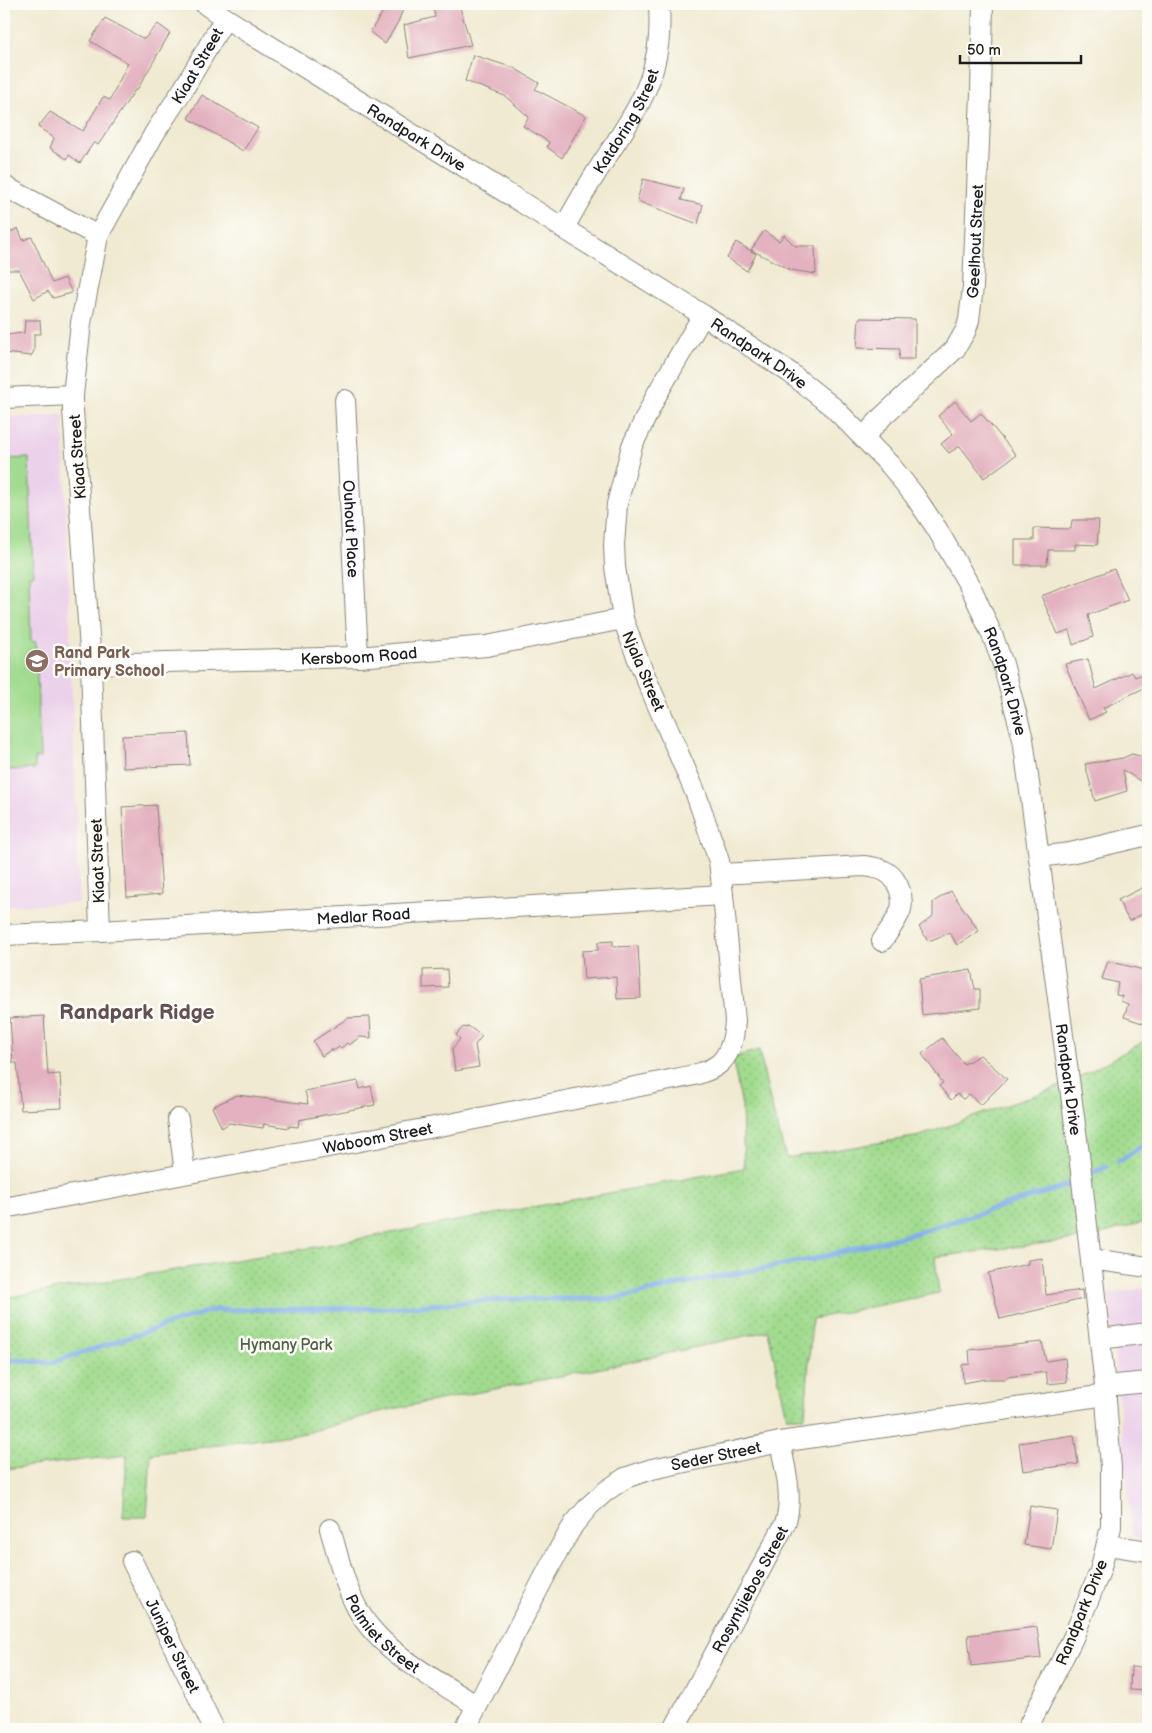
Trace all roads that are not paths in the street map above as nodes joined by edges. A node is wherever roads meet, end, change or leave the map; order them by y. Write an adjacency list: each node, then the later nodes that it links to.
1 (205, 4): 4 (street, Randpark Drive)
2 (659, 4): 6 (street, Katdoring Street)
3 (983, 4): 12 (street, Geelhout Street)
4 (225, 18): 6 (street, Randpark Drive); 7 (street, Kiaat Street)
5 (4, 186): 7 (street)
6 (564, 228): 8 (street, Randpark Drive)
7 (98, 236): 9 (street, Kiaat Street)
8 (703, 315): 12 (street, Randpark Drive); 13 (street, Njala Street)
9 (73, 395): 10 (street); 15 (street, Kiaat Street)
10 (4, 398)
11 (345, 400): 14 (street, Ouhout Place)
12 (864, 437): 17 (street, Randpark Drive)
13 (623, 619): 14 (street, Kersboom Road); 18 (street, Njala Street)
14 (358, 657): 15 (street, Kersboom Road)
15 (91, 664): 20 (street, Kiaat Street)
16 (1148, 835): 17 (street)
17 (1040, 857): 27 (street, Randpark Drive)
18 (721, 874): 19 (street, Njala Street); 22 (street)
19 (724, 895): 20 (street, Medlar Road); 23 (street, Njala Street)
20 (100, 931): 21 (street, Medlar Road)
21 (4, 935)
22 (882, 941)
23 (734, 1038): 25 (street, Waboom Street)
24 (178, 1119): 25 (street)
25 (184, 1174): 26 (street, Waboom Street)
26 (4, 1208)
27 (1091, 1259): 28 (street); 30 (street, Randpark Drive)
28 (1148, 1267)
29 (1148, 1333): 30 (street)
30 (1100, 1339): 32 (street, Randpark Drive)
31 (1148, 1382): 32 (street, Seder Street)
32 (1106, 1390): 33 (street, Seder Street); 35 (street, Randpark Drive)
33 (780, 1442): 38 (street, Seder Street); 41 (street, Rosyntjiebos Street)
34 (330, 1529): 38 (street, Palmiet Street)
35 (1108, 1545): 36 (street); 42 (street, Randpark Drive)
36 (1148, 1551)
37 (132, 1561): 39 (street, Juniper Street)
38 (478, 1706): 40 (street, Seder Street)
39 (214, 1729)
40 (465, 1729)
41 (674, 1729)
42 (1027, 1729)

